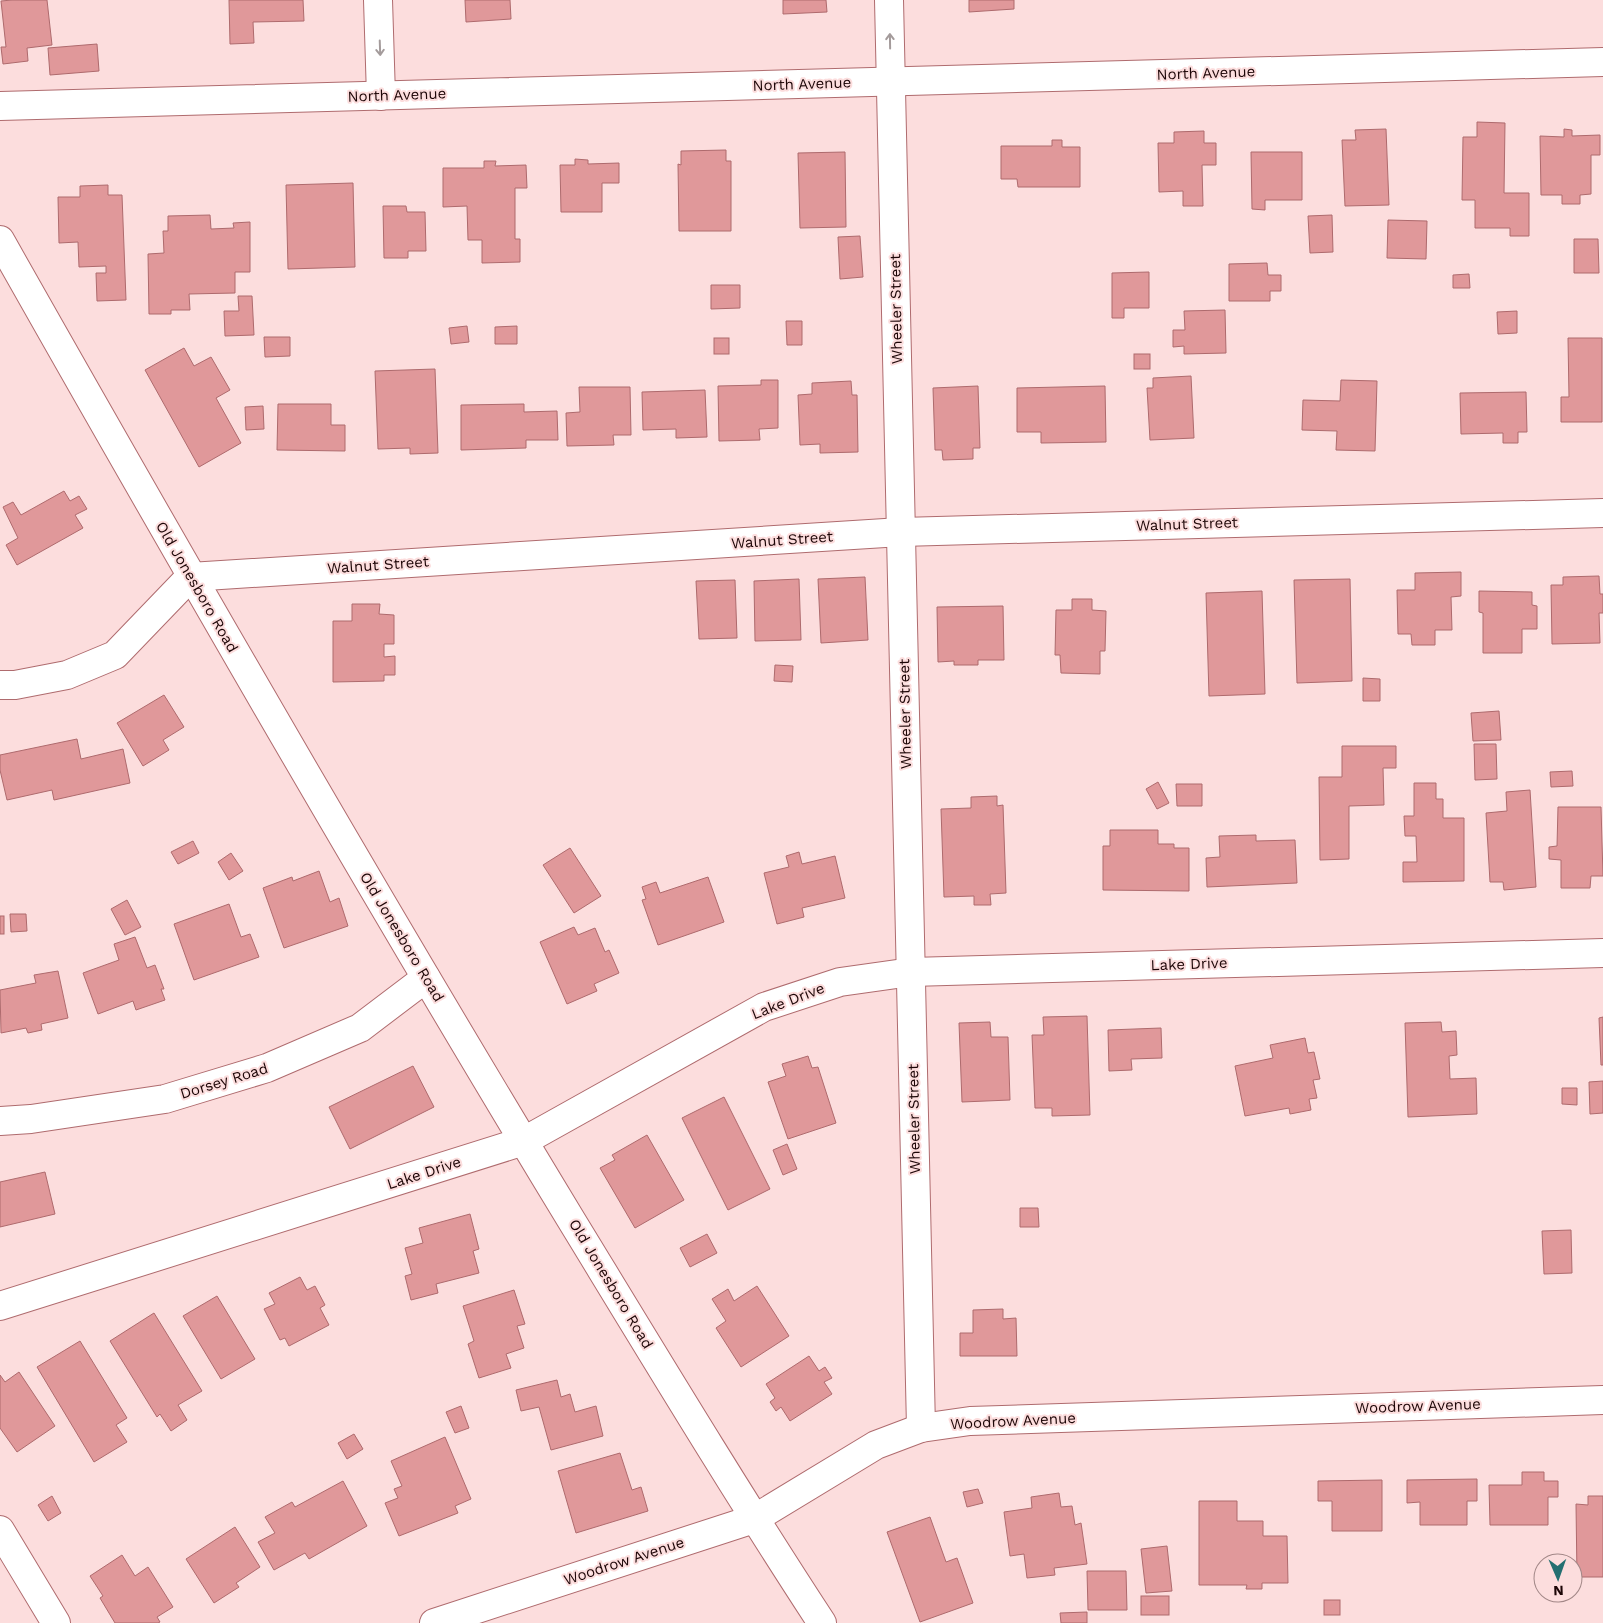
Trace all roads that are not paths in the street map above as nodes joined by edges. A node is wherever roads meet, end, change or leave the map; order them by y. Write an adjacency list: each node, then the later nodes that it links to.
1 (378, 0): 5 (street, one-way to 5)
2 (890, 0): 4 (street, Wheeler Street, one-way to 2)
3 (1603, 62): 4 (street, North Avenue)
4 (891, 82): 5 (street, North Avenue); 9 (street, Wheeler Street)
5 (381, 96): 6 (street, North Avenue)
6 (0, 106)
7 (0, 240): 10 (street, Old Jonesboro Road)
8 (1603, 513): 9 (street, Walnut Street)
9 (901, 532): 10 (street, Walnut Street); 13 (street, Wheeler Street)
10 (190, 577): 11 (street); 14 (street, Old Jonesboro Road)
11 (0, 685)
12 (1603, 953): 13 (street, Lake Drive)
13 (911, 972): 16 (street, Lake Drive); 19 (street, Wheeler Street)
14 (426, 978): 15 (street, Dorsey Road); 16 (street, Old Jonesboro Road)
15 (0, 1121)
16 (524, 1141): 17 (street, Lake Drive); 20 (street, Old Jonesboro Road)
17 (0, 1306)
18 (1603, 1400): 19 (street, Woodrow Avenue)
19 (921, 1428): 20 (street, Woodrow Avenue)
20 (754, 1519): 23 (street, Woodrow Avenue); 24 (street, Old Jonesboro Road)
21 (0, 1530): 22 (street)
22 (56, 1623)
23 (434, 1623)
24 (822, 1623)

